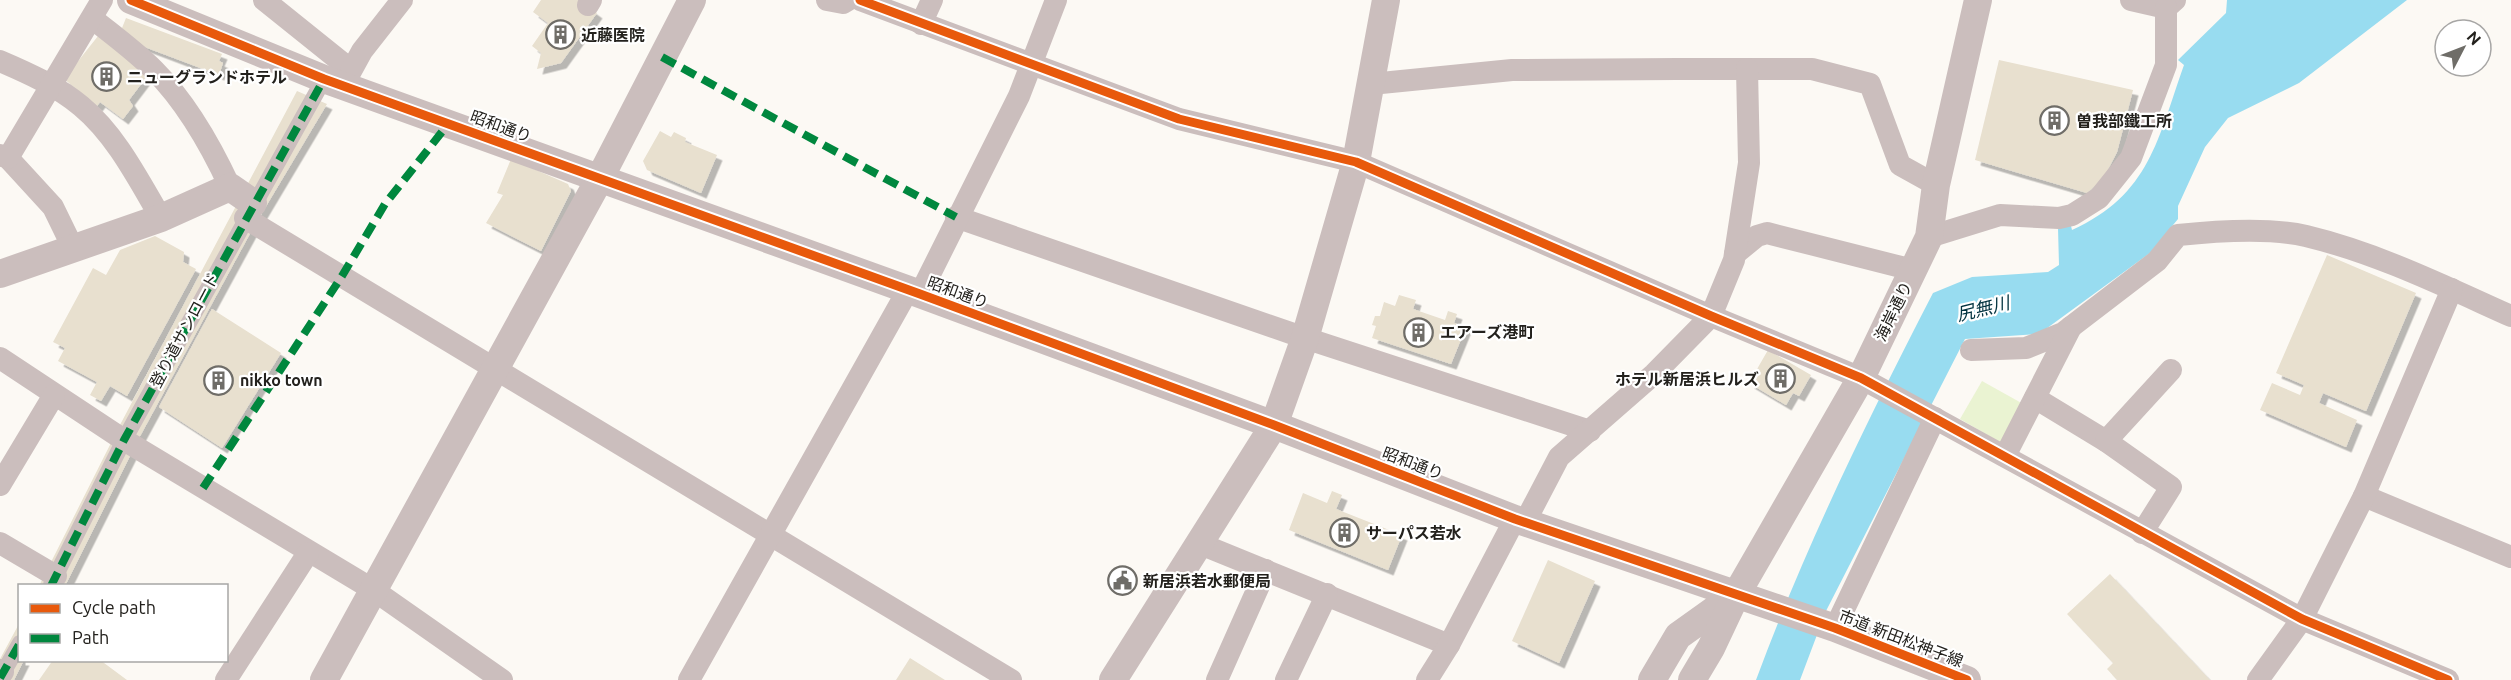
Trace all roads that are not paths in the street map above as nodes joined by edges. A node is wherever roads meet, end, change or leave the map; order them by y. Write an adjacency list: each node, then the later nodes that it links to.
1 (131, 0): 19 (street, 昭和通り)
2 (264, 0): 19 (street)
3 (402, 0): 19 (street)
4 (692, 0): 24 (street)
5 (827, 0): 6 (street)
6 (848, 0)
7 (860, 0): 15 (street)
8 (932, 0): 15 (street)
9 (1056, 0): 17 (street)
10 (1386, 0): 20 (street)
11 (1978, 0): 25 (street, 海岸通り)
12 (2131, 0): 13 (street)
13 (2171, 4): 30 (street)
14 (98, 9): 21 (street); 26 (street)
15 (921, 24): 17 (street)
16 (0, 61): 21 (street)
17 (1031, 64): 23 (street); 28 (street)
18 (1747, 69): 20 (street); 25 (street); 32 (street)
19 (339, 78): 24 (street, 昭和通り); 27 (street, 登り道サンロード)
20 (1371, 84): 23 (street)
21 (50, 85): 22 (street); 29 (street)
22 (4, 157): 31 (street)
23 (1356, 162): 37 (street); 40 (street)
24 (600, 178): 36 (street, 昭和通り); 43 (street)
25 (1936, 185): 30 (street, 海岸通り)
26 (230, 187): 27 (street); 29 (street)
27 (249, 210): 43 (street); 51 (street, 登り道サンロード)
28 (956, 217): 36 (street); 40 (street)
29 (161, 218): 31 (street)
30 (1929, 237): 33 (street, 海岸通り)
31 (74, 248): 34 (street)
32 (1735, 254): 33 (street); 37 (street)
33 (1913, 270): 45 (street, 海岸通り)
34 (0, 274)
35 (2452, 289): 38 (street); 39 (street); 55 (street)
36 (914, 292): 49 (street, 昭和通り); 58 (street)
37 (1711, 316): 45 (street); 50 (street)
38 (2511, 316)
39 (2071, 327): 41 (street); 47 (street)
40 (1305, 338): 49 (street); 50 (street)
41 (1971, 350)
42 (0, 358): 46 (street)
43 (495, 369): 58 (street); 65 (street)
44 (2170, 370): 52 (street)
45 (1872, 383): 48 (street); 67 (street, 海岸通り)
46 (54, 395): 51 (street); 54 (street)
47 (2035, 398): 52 (street); 53 (street)
48 (1932, 416): 53 (street); 70 (street)
49 (1274, 425): 56 (street, 昭和通り); 60 (street)
50 (1590, 431): 56 (street)
51 (124, 440): 61 (street); 64 (street, 登り道サンロード)
52 (2106, 441): 57 (street)
53 (2006, 456): 57 (street)
54 (0, 485)
55 (2364, 496): 62 (street); 69 (street)
56 (1520, 520): 67 (street, 昭和通り); 71 (street)
57 (2142, 533): 69 (street)
58 (772, 534): 77 (street); 78 (street)
59 (0, 543): 64 (street)
60 (1198, 543): 63 (street); 79 (street)
61 (308, 553): 65 (street); 74 (street)
62 (2511, 557)
63 (1266, 570): 66 (street); 80 (street)
64 (54, 581)
65 (372, 589): 75 (street); 76 (street)
66 (1327, 594): 71 (street); 81 (street)
67 (1736, 595): 68 (street, 昭和通り); 83 (street); 84 (street, 海岸通り)
68 (1777, 609): 70 (street, 市道 新田松神子線)
69 (2302, 619): 86 (street); 87 (street)
70 (1830, 627): 85 (street, 市道 新田松神子線)
71 (1449, 645): 82 (street)
72 (18, 646): 73 (street)
73 (1, 673)
74 (226, 680)
75 (324, 680)
76 (502, 680)
77 (689, 680)
78 (1011, 680)
79 (1113, 680)
80 (1217, 680)
81 (1286, 680)
82 (1427, 680)
83 (1652, 680)
84 (1692, 680)
85 (1967, 680)
86 (2258, 680)
87 (2448, 680)

